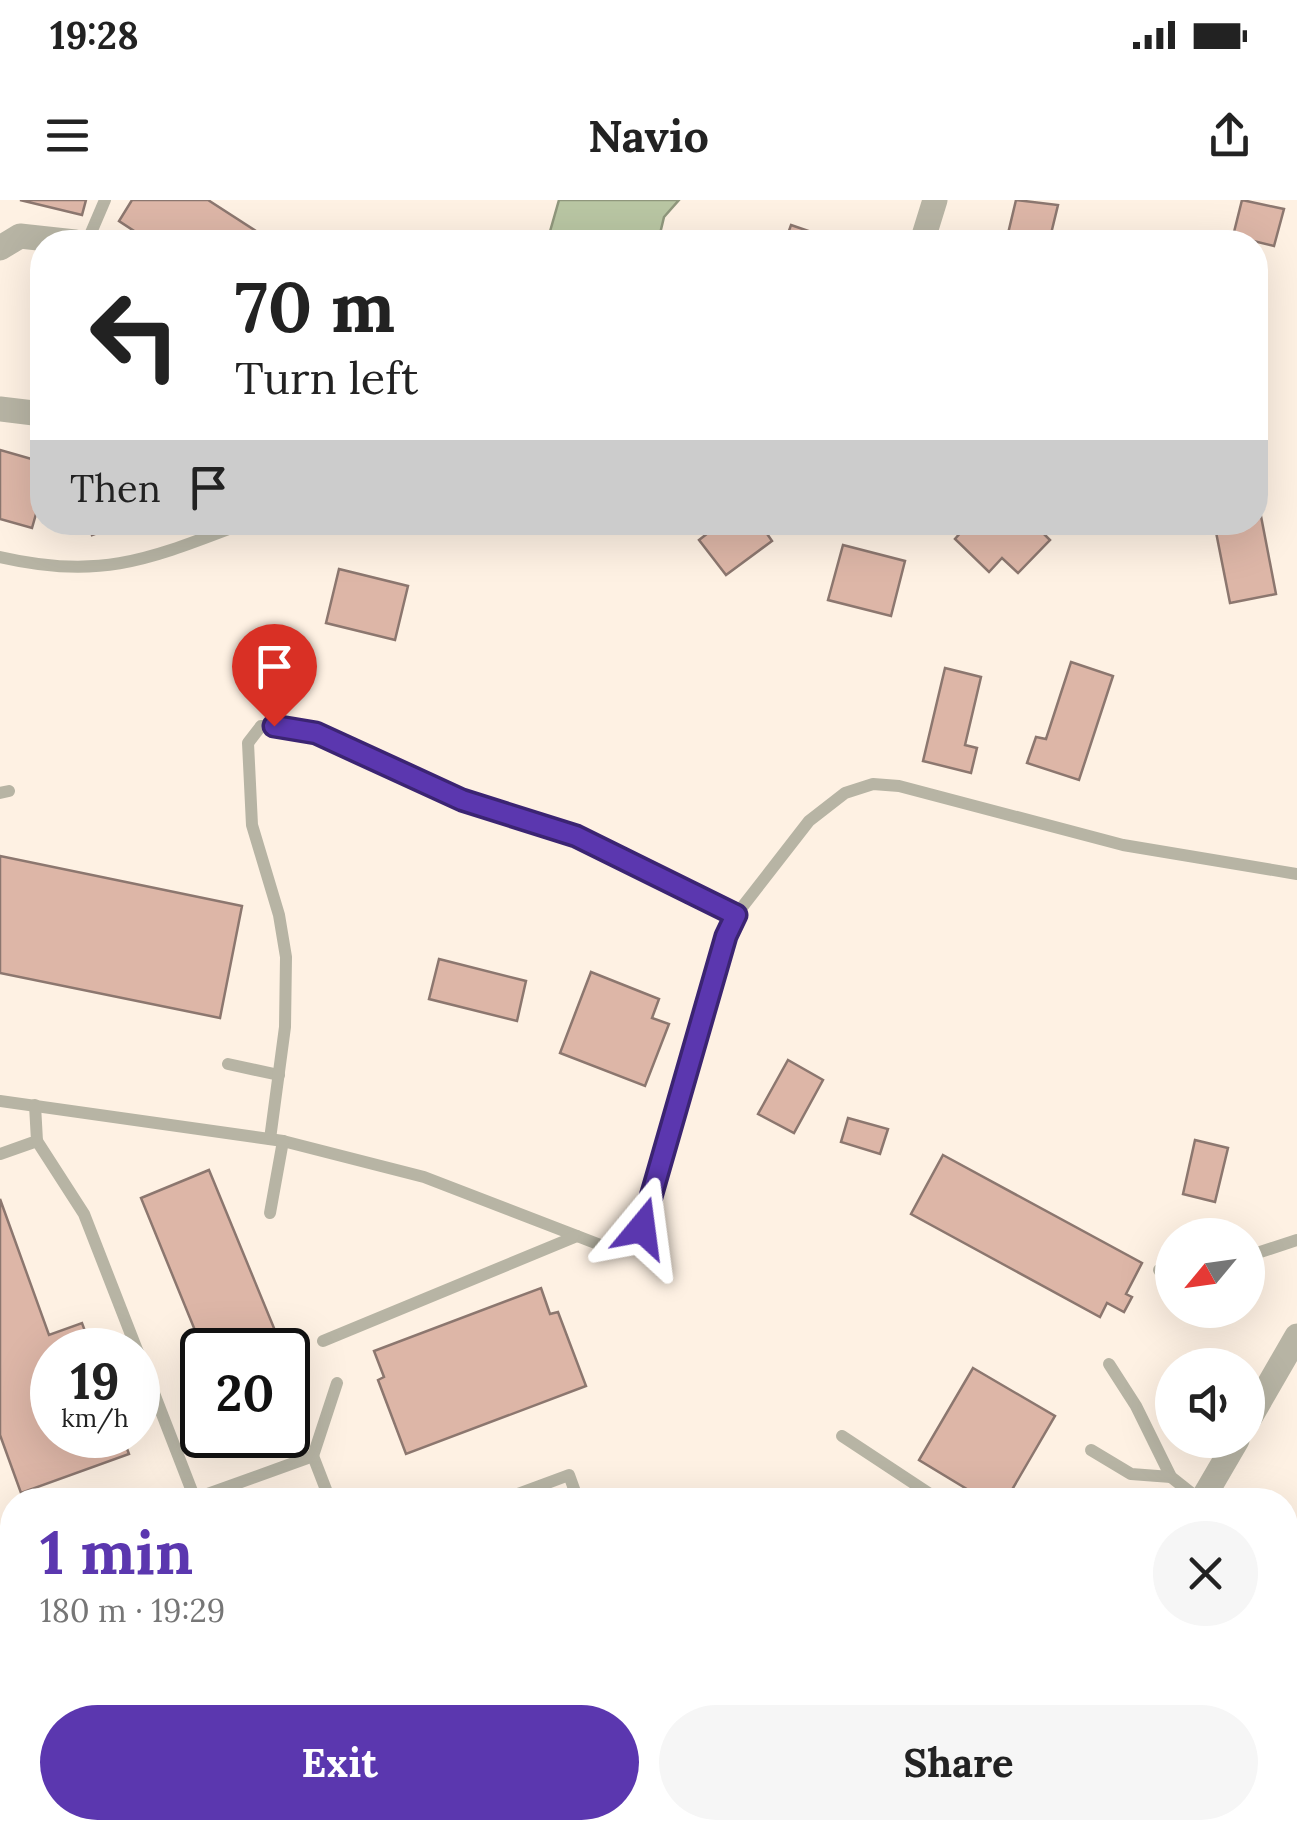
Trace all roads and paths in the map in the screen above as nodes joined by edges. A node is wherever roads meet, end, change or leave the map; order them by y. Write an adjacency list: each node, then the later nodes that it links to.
1 (105, 200): 3 (lane)
2 (935, 200): 4 (street)
3 (92, 230)
4 (926, 230)
5 (30, 237): 6 (street)
6 (0, 248)
7 (0, 409): 8 (street)
8 (30, 413)
9 (212, 535): 10 (lane)
10 (0, 557)
11 (1297, 874): 12 (lane)
12 (736, 915): 14 (lane); 21 (lane)
13 (228, 1064): 14 (lane)
14 (279, 1075): 17 (lane)
15 (0, 1101): 16 (lane)
16 (34, 1105): 17 (lane); 18 (lane)
17 (276, 1140): 20 (lane); 21 (lane)
18 (37, 1141): 19 (lane); 24 (lane)
19 (0, 1154)
20 (270, 1213)
21 (577, 1236): 26 (lane)
22 (1296, 1240): 23 (lane)
23 (1265, 1250)
24 (128, 1328)
25 (1297, 1336): 29 (street)
26 (323, 1341)
27 (1109, 1364): 35 (lane)
28 (337, 1383): 33 (lane)
29 (1265, 1392)
30 (160, 1412): 36 (lane)
31 (842, 1436): 41 (lane)
32 (1091, 1450): 35 (lane)
33 (312, 1456): 37 (lane); 38 (lane)
34 (1226, 1458): 43 (street)
35 (1171, 1477): 42 (lane)
36 (189, 1488)
37 (223, 1488)
38 (325, 1488)
39 (534, 1488): 40 (lane)
40 (574, 1488)
41 (921, 1488)
42 (1185, 1488)
43 (1208, 1488)

